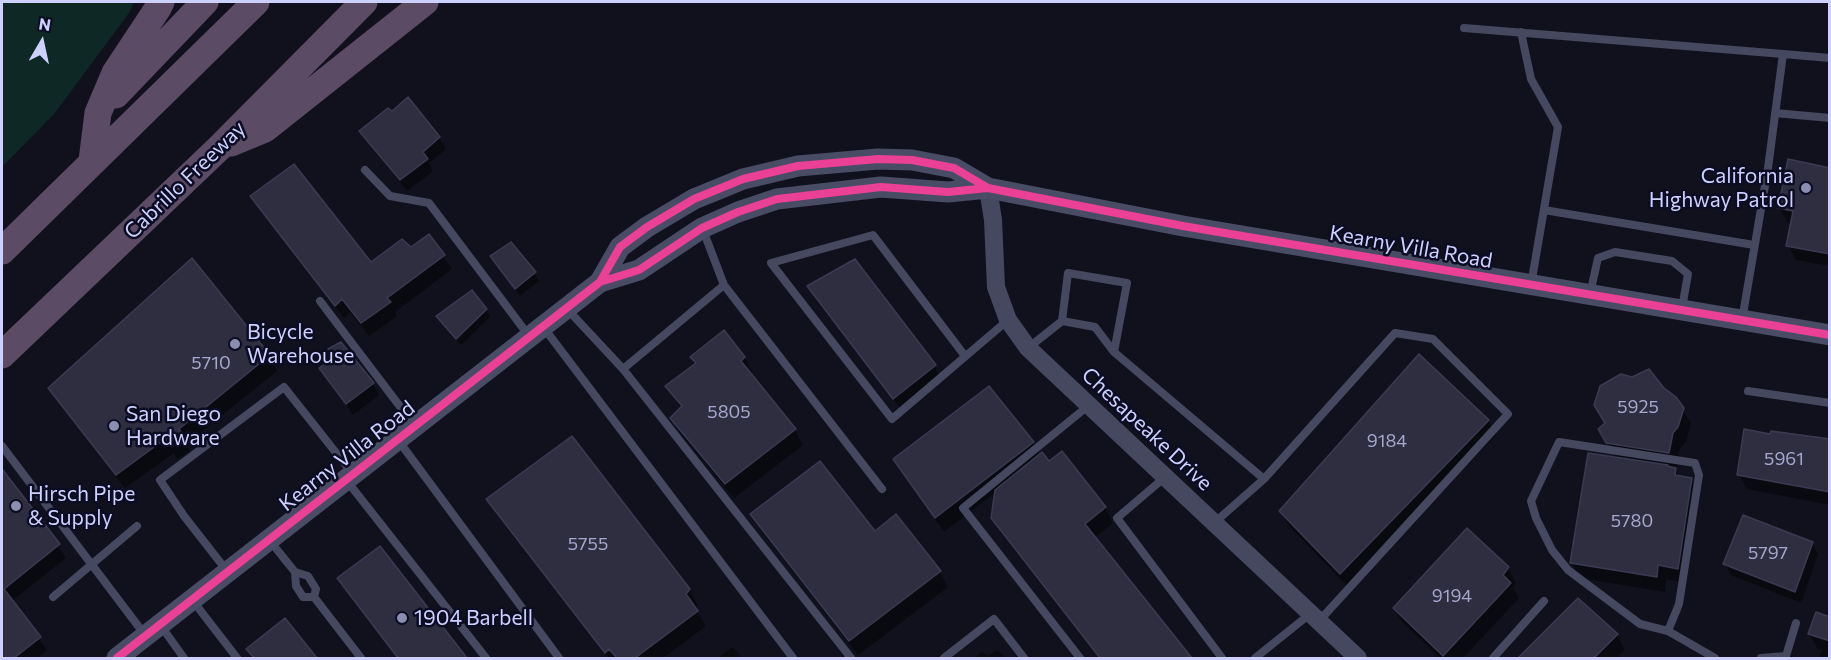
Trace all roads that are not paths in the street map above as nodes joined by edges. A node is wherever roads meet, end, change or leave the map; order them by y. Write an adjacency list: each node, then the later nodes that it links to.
1 (160, 2): 10 (highway)
2 (205, 2): 10 (highway)
3 (256, 2): 14 (highway)
4 (364, 2): 13 (highway, Cabrillo Freeway)
5 (425, 2): 13 (highway)
6 (1464, 28): 7 (lane)
7 (1521, 32): 8 (lane); 17 (lane)
8 (1783, 54): 9 (lane); 11 (lane)
9 (1830, 58)
10 (98, 113): 14 (highway)
11 (1775, 113): 12 (lane); 19 (lane)
12 (1830, 118)
13 (219, 148): 35 (highway, Cabrillo Freeway)
14 (92, 161): 20 (highway)
15 (365, 170): 31 (lane)
16 (988, 188): 18 (main road, Kearny Villa Road); 21 (main road, Kearny Villa Road); 23 (main road, Kearny Villa Road); 28 (street, Chesapeake Drive)
17 (1544, 210): 19 (lane); 23 (lane)
18 (702, 228): 21 (main road, Kearny Villa Road); 22 (lane)
19 (1754, 246): 29 (lane)
20 (2, 251)
21 (600, 282): 26 (main road, Kearny Villa Road)
22 (724, 285): 37 (lane); 47 (lane)
23 (1531, 286): 24 (main road, Kearny Villa Road)
24 (1590, 295): 27 (main road, Kearny Villa Road); 27 (lane)
25 (320, 301): 41 (lane)
26 (567, 309): 31 (main road, Kearny Villa Road); 37 (lane)
27 (1682, 310): 29 (main road, Kearny Villa Road)
28 (1008, 320): 33 (street, Chesapeake Drive); 36 (lane)
29 (1742, 320): 32 (main road, Kearny Villa Road)
30 (1062, 321): 33 (lane); 34 (lane); 34 (lane)
31 (536, 332): 41 (main road, Kearny Villa Road); 68 (lane)
32 (1830, 335)
33 (1029, 348): 40 (street, Chesapeake Drive)
34 (1114, 352): 46 (lane)
35 (2, 355)
36 (965, 356): 36 (lane)
37 (623, 369): 69 (lane)
38 (1748, 391): 39 (lane)
39 (1830, 403)
40 (1090, 405): 45 (street, Chesapeake Drive); 72 (lane)
41 (415, 427): 42 (main road, Kearny Villa Road)
42 (398, 440): 44 (main road, Kearny Villa Road); 67 (lane)
43 (2, 446): 51 (lane)
44 (350, 477): 50 (main road, Kearny Villa Road); 52 (lane); 66 (lane)
45 (1165, 477): 48 (street, Chesapeake Drive); 73 (lane)
46 (1264, 479): 48 (lane); 58 (lane)
47 (882, 489)
48 (1214, 523): 58 (street, Chesapeake Drive)
49 (137, 526): 51 (lane)
50 (269, 540): 52 (main road, Kearny Villa Road); 53 (lane)
51 (92, 564): 54 (lane); 60 (lane)
52 (228, 572): 56 (main road, Kearny Villa Road)
53 (295, 572): 55 (lane); 55 (lane)
54 (53, 597)
55 (314, 597): 65 (lane)
56 (192, 600): 60 (main road, Kearny Villa Road); 64 (lane)
57 (1544, 601): 76 (lane)
58 (1315, 618): 74 (lane); 75 (street, Chesapeake Drive)
59 (1796, 623): 78 (lane)
60 (153, 630): 62 (main road, Kearny Villa Road); 63 (lane)
61 (1668, 631): 61 (lane); 77 (lane)
62 (117, 658)
63 (184, 658)
64 (237, 658)
65 (361, 658)
66 (486, 658)
67 (559, 658)
68 (793, 658)
69 (851, 658)
70 (944, 658): 71 (lane)
71 (1024, 658)
72 (1080, 658)
73 (1222, 658)
74 (1255, 658)
75 (1358, 658)
76 (1493, 658)
77 (1715, 658)
78 (1761, 658)

